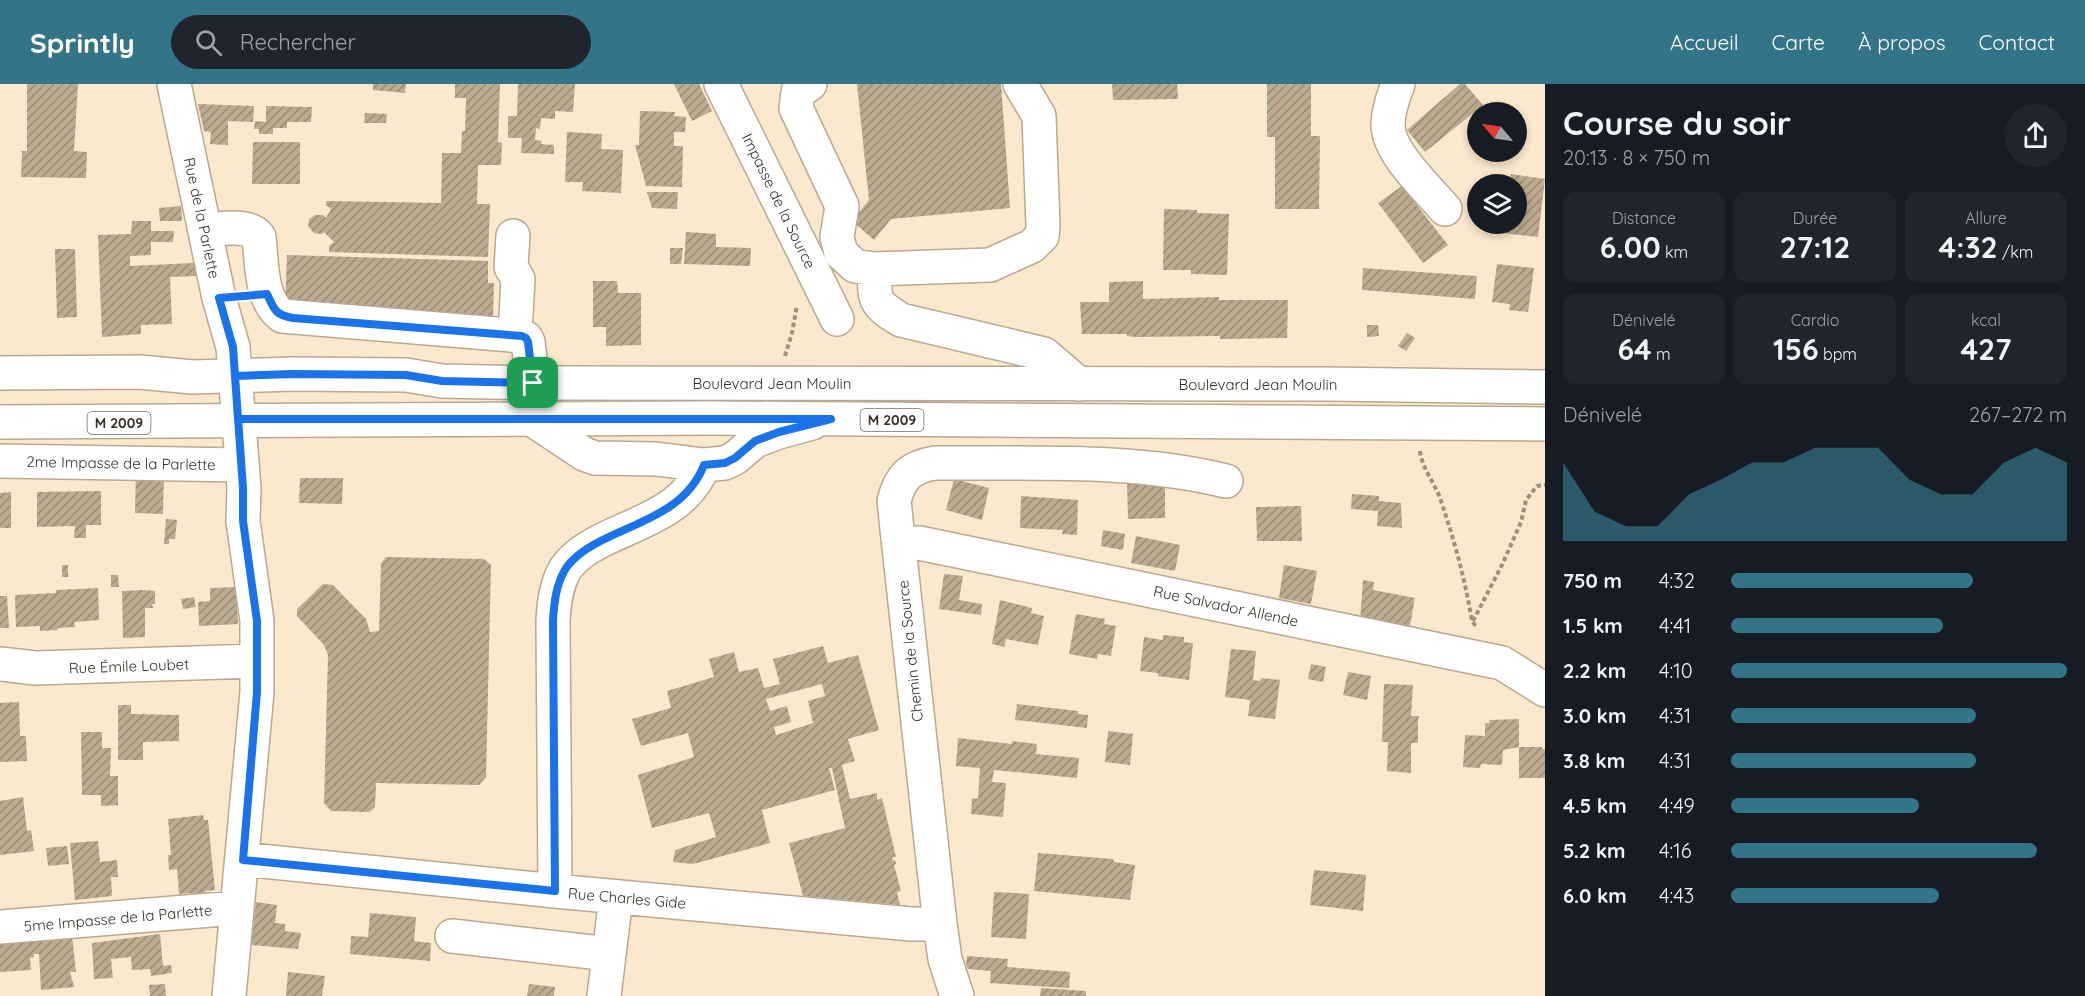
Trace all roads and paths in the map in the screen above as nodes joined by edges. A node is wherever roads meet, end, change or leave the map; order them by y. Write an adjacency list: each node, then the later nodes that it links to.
1 (174, 84): 7 (street, Rue de la Parlette)
2 (721, 84): 12 (street, Impasse de la Source)
3 (1020, 84): 9 (street)
4 (1398, 84): 6 (street)
5 (798, 87): 9 (street)
6 (1445, 209)
7 (206, 230): 10 (street); 11 (street, Rue de la Parlette)
8 (513, 236): 14 (street)
9 (874, 269): 21 (street)
10 (267, 294): 11 (street); 14 (street)
11 (219, 298): 18 (street, Rue de la Parlette)
12 (837, 319)
13 (792, 333): 15 (path)
14 (514, 334): 20 (street)
15 (785, 353)
16 (0, 358): 19 (street)
17 (0, 373): 19 (street, Boulevard Jean Moulin)
18 (235, 376): 19 (street, Boulevard Jean Moulin); 20 (street, Boulevard Jean Moulin); 23 (street, Rue de la Parlette)
19 (192, 377)
20 (533, 383): 21 (street, Boulevard Jean Moulin)
21 (1079, 384): 22 (street, Boulevard Jean Moulin)
22 (1545, 387)
23 (238, 419): 25 (street, M 2009); 26 (street, M 2009); 30 (street, Rue de la Parlette)
24 (831, 419): 25 (street, M 2009); 27 (street, M 2009); 31 (street)
25 (533, 420): 31 (street)
26 (0, 422)
27 (1416, 424): 28 (street, M 2009); 35 (path)
28 (1545, 424)
29 (0, 461): 30 (street, 2me Impasse de la Parlette)
30 (242, 465): 36 (street, Rue de la Parlette)
31 (704, 465): 41 (street)
32 (1226, 481): 34 (street, Chemin de la Source)
33 (1545, 485): 35 (path)
34 (899, 543): 37 (street, Rue Salvador Allende); 44 (street, Chemin de la Source)
35 (1472, 621): 37 (path)
36 (257, 661): 38 (street, Rue Émile Loubet); 40 (street, Rue de la Parlette)
37 (1502, 663): 39 (street, Rue Salvador Allende)
38 (0, 664)
39 (1545, 690)
40 (243, 860): 41 (street, Rue Charles Gide); 43 (street, Rue de la Parlette)
41 (555, 891): 42 (street, Rue Charles Gide)
42 (616, 897): 44 (street, Rue Charles Gide); 47 (street)
43 (237, 908): 45 (street, 5me Impasse de la Parlette); 48 (street, Rue de la Parlette)
44 (940, 924): 50 (street, Chemin de la Source)
45 (0, 927)
46 (452, 936): 47 (street)
47 (609, 954): 49 (street)
48 (229, 996)
49 (604, 996)
50 (957, 996)

